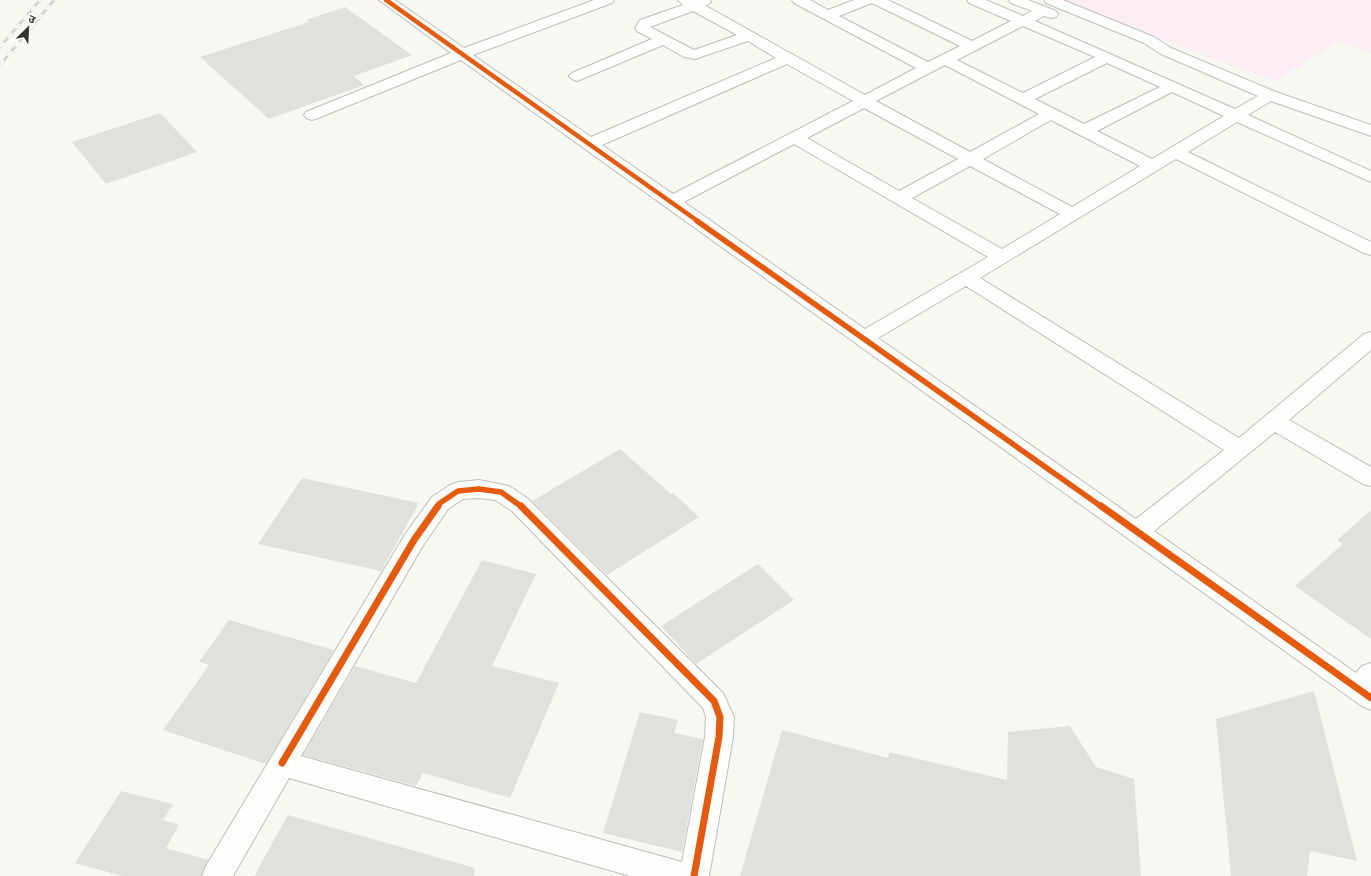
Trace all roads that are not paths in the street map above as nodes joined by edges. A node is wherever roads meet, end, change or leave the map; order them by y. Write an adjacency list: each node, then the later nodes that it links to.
1 (386, 0): 20 (street)
2 (565, 0): 13 (street)
3 (607, 0): 13 (street)
4 (709, 0): 10 (street)
5 (799, 0): 15 (street)
6 (867, 0): 15 (street)
7 (877, 0): 14 (street)
8 (974, 0): 16 (street)
9 (1016, 0): 12 (street)
10 (690, 3): 17 (street); 18 (street)
11 (910, 3): 14 (street)
12 (1047, 5): 16 (street); 27 (street)
13 (582, 9): 20 (street)
14 (896, 9): 19 (street)
15 (828, 15): 24 (street)
16 (1022, 20): 19 (street); 21 (street)
17 (749, 36): 18 (street); 22 (street)
18 (663, 40): 25 (street)
19 (971, 46): 23 (street)
20 (462, 54): 31 (street); 36 (street)
21 (1107, 57): 26 (street); 28 (street)
22 (788, 58): 29 (street); 36 (street)
23 (944, 59): 24 (street); 28 (street)
24 (928, 68): 29 (street)
25 (577, 76)
26 (1171, 87): 32 (street); 33 (street)
27 (1270, 95): 32 (street); 34 (street)
28 (1024, 99): 30 (street)
29 (864, 101): 35 (street); 38 (street)
30 (1051, 114): 33 (street); 38 (street)
31 (312, 115)
32 (1236, 116): 37 (street); 40 (street)
33 (1084, 131): 39 (street)
34 (1371, 131)
35 (794, 138): 41 (street); 42 (street)
36 (589, 144): 42 (street)
37 (1175, 152): 39 (street); 44 (street)
38 (970, 158): 41 (street); 43 (street)
39 (1153, 166): 43 (street)
40 (1371, 176)
41 (899, 198): 45 (street)
42 (671, 202): 47 (street)
43 (1072, 214): 45 (street)
44 (1371, 249)
45 (1002, 257): 46 (street)
46 (967, 278): 47 (street); 50 (street)
47 (864, 338): 52 (street)
48 (1371, 339): 49 (street)
49 (1273, 421): 50 (street); 51 (street)
50 (1240, 449): 52 (street)
51 (1371, 478)
52 (1136, 532): 53 (street)
53 (1367, 687)
54 (282, 763): 55 (street); 56 (street); 57 (street)
55 (217, 876)
56 (681, 876)
57 (694, 876)

